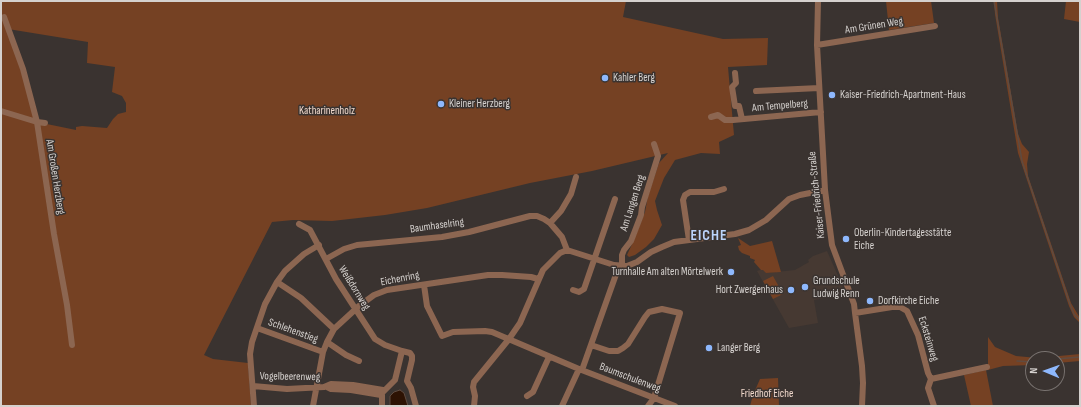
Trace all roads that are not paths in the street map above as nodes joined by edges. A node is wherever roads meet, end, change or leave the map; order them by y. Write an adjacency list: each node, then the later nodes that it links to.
1 (818, 1): 4 (street, Kaiser-Friedrich-Straße)
2 (4, 17): 12 (street, Am Großen Herzberg)
3 (935, 26): 4 (street, Am Grünen Weg)
4 (817, 45): 6 (street, Kaiser-Friedrich-Straße)
5 (735, 73): 11 (street, Am Tempelberg)
6 (819, 88): 7 (street, Am Tempelberg); 9 (street, Kaiser-Friedrich-Straße)
7 (756, 91)
8 (1, 111): 12 (street)
9 (821, 112): 11 (street, Am Tempelberg); 17 (street, Kaiser-Friedrich-Straße)
10 (711, 117): 11 (street, Am Tempelberg)
11 (742, 119)
12 (37, 122): 13 (street); 37 (street, Am Großen Herzberg)
13 (45, 123)
14 (654, 144): 26 (street, Am Langen Berg)
15 (576, 177): 19 (street)
16 (724, 190): 21 (street)
17 (825, 190): 21 (street); 32 (street, Kaiser-Friedrich-Straße)
18 (615, 199): 24 (street)
19 (550, 223): 23 (street, Baumhaselring); 25 (street, Baumhaselring)
20 (299, 224): 22 (street, Weißdornweg)
21 (689, 240): 26 (street)
22 (318, 246): 25 (street, Weißdornweg); 28 (street)
23 (567, 250): 24 (street); 27 (street)
24 (595, 259): 26 (street); 30 (street)
25 (326, 260): 31 (street, Weißdornweg)
26 (621, 266): 38 (street, Am Langen Berg)
27 (538, 279): 29 (street, Eichenring); 35 (street)
28 (277, 282): 33 (street); 34 (street)
29 (424, 285): 31 (street, Eichenring); 35 (street, Baumschulenweg)
30 (572, 290)
31 (356, 310): 34 (street, Eichenring); 39 (street, Weißdornweg)
32 (855, 313): 45 (street, Ecksteinweg); 59 (street, Kaiser-Friedrich-Straße)
33 (257, 328): 40 (street, Schlehenstieg); 46 (street)
34 (334, 329): 36 (street, Eichenring)
35 (509, 339): 41 (street, Baumschulenweg); 55 (street)
36 (327, 342): 40 (street, Eichenring); 42 (street)
37 (72, 344)
38 (591, 345): 44 (street, Am Langen Berg); 50 (street)
39 (402, 351): 48 (street); 54 (street)
40 (323, 352): 47 (street, Eichenring)
41 (549, 357): 44 (street, Baumschulenweg); 49 (street)
42 (359, 361)
43 (987, 367): 45 (street, Ecksteinweg)
44 (580, 370): 50 (street, Baumschulenweg); 56 (street)
45 (931, 379): 60 (street, Ecksteinweg)
46 (252, 386): 47 (street, Vogelbeerenweg); 51 (street)
47 (315, 388): 48 (street, Vogelbeerenweg); 52 (street, Eichenring)
48 (382, 393): 53 (street)
49 (527, 396)
50 (654, 398): 57 (street); 58 (street, Baumschulenweg)
51 (254, 406)
52 (313, 406)
53 (382, 406)
54 (416, 406)
55 (474, 406)
56 (562, 406)
57 (648, 406)
58 (675, 406)
59 (862, 406)
60 (934, 406)

